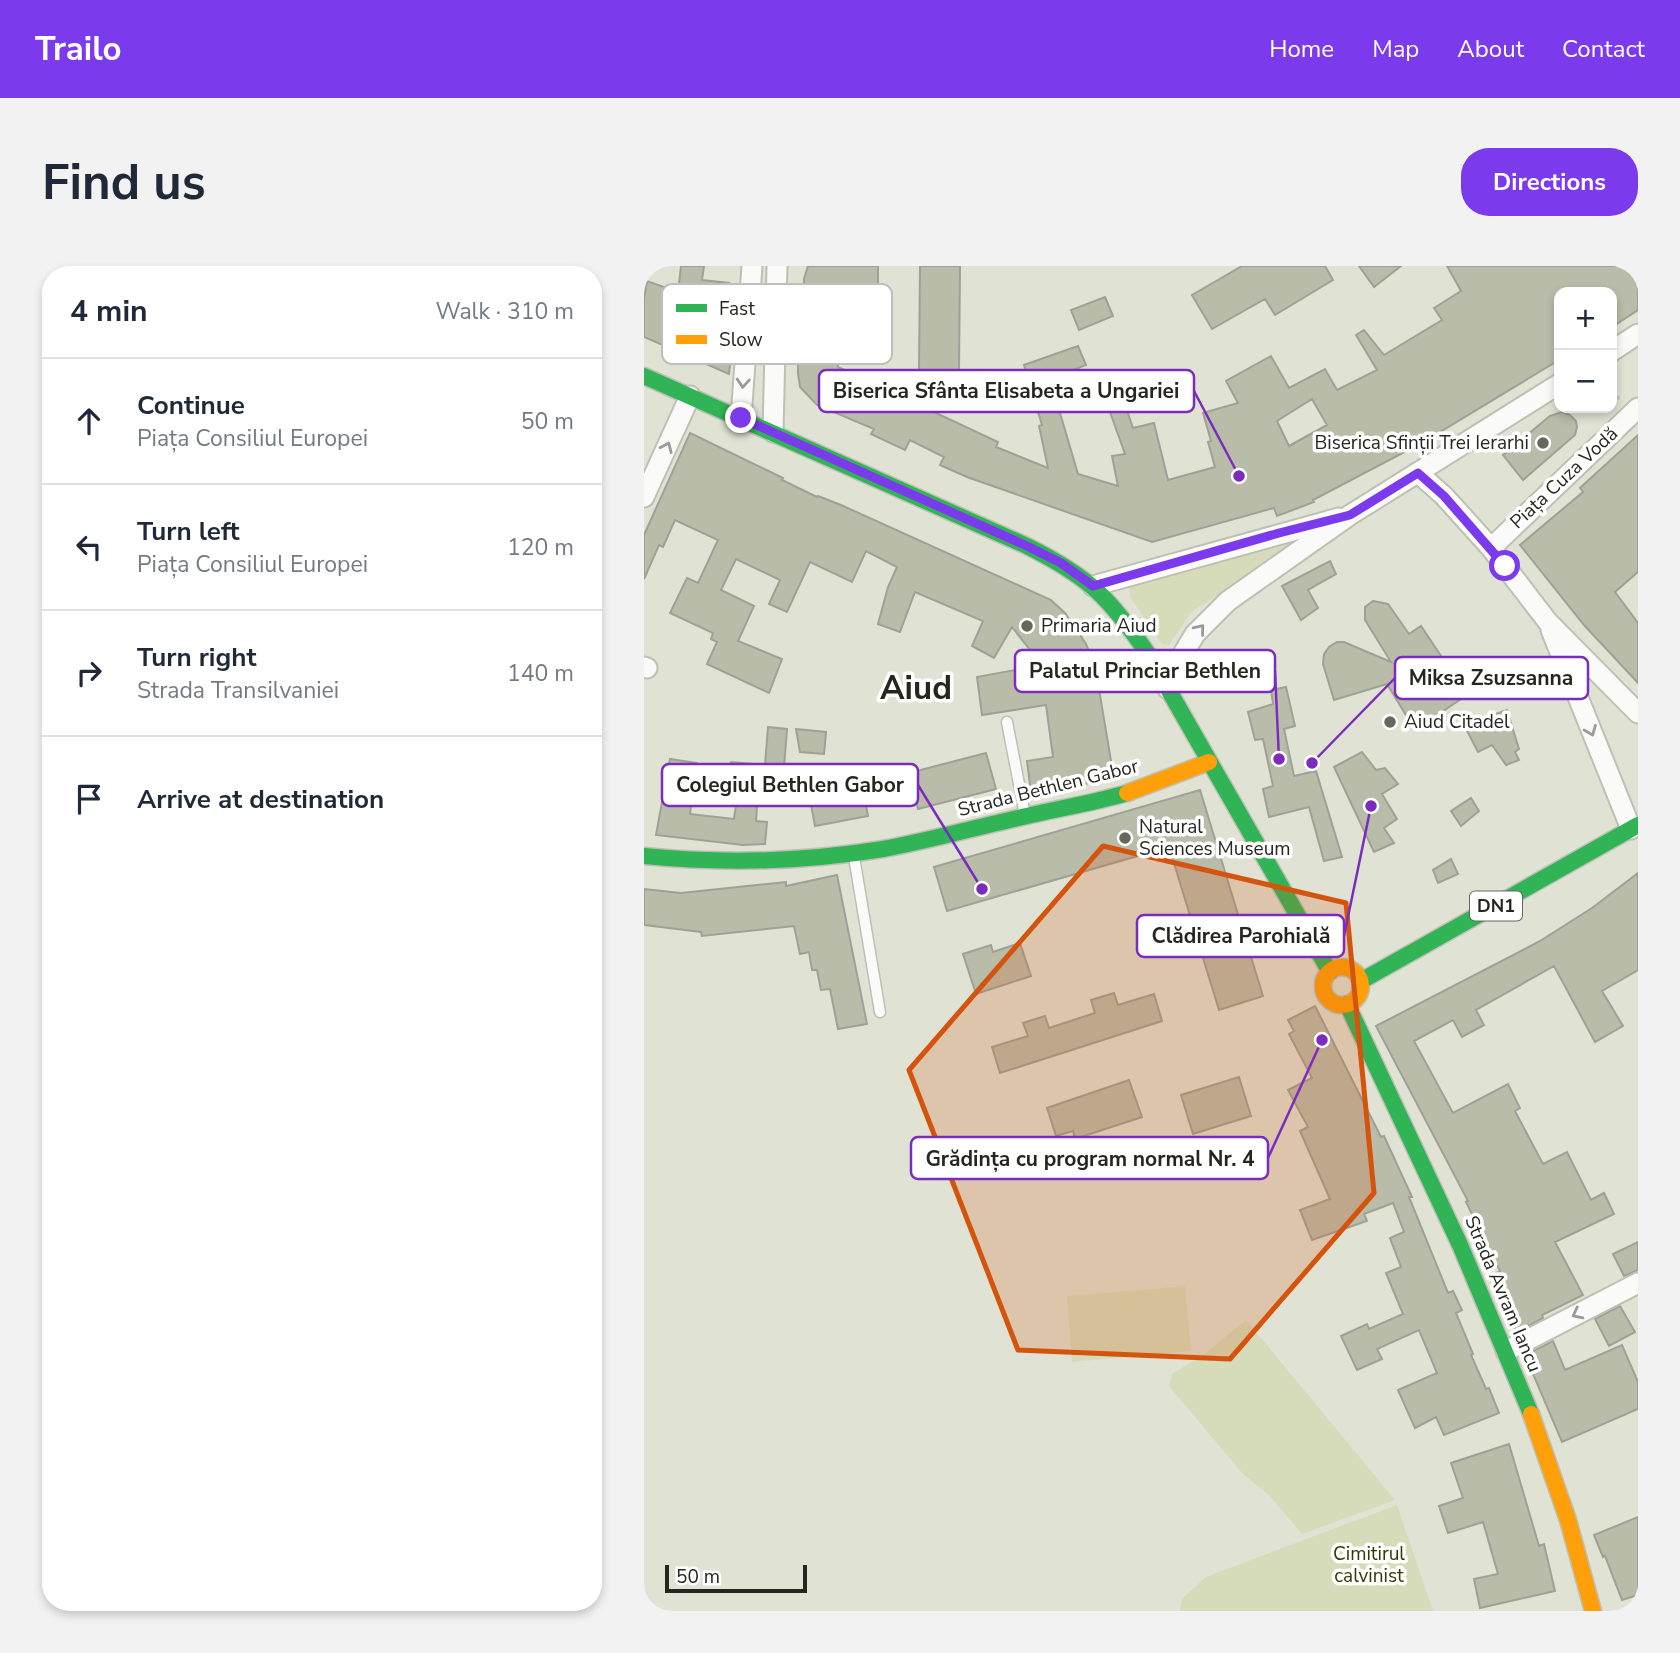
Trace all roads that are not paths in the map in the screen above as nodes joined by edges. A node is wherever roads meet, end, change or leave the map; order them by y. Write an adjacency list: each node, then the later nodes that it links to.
1 (752, 266): 3 (street, one-way to 3)
2 (777, 266): 4 (street)
3 (751, 284)
4 (777, 284)
5 (1638, 334): 6 (street)
6 (1614, 350)
7 (745, 364): 13 (street, one-way to 13)
8 (775, 364): 14 (street)
9 (644, 376): 11 (main road)
10 (1554, 387): 15 (street)
11 (690, 396): 13 (main road); 16 (street, one-way to 11)
12 (1638, 408): 18 (street, Piața Cuza Vodă)
13 (741, 418): 14 (main road)
14 (774, 432): 19 (main road)
15 (1418, 473): 17 (street); 18 (street)
16 (644, 497)
17 (1350, 515): 19 (street); 21 (street, one-way to 17)
18 (1491, 548): 20 (street)
19 (1093, 586): 21 (main road)
20 (1548, 622): 22 (street); 26 (street, one-way to 26)
21 (1168, 689): 24 (main road)
22 (1638, 713)
23 (1007, 722): 25 (lane)
24 (1209, 762): 25 (main road, Strada Bethlen Gabor); 29 (main road)
25 (1025, 816): 27 (main road, Strada Bethlen Gabor)
26 (1635, 827): 30 (main road, DN1)
27 (853, 853): 28 (main road, Strada Bethlen Gabor); 32 (lane)
28 (644, 856)
29 (1330, 972): 30 (main road); 31 (main road)
30 (1361, 981): 31 (main road)
31 (1348, 1004): 34 (main road, Strada Avram Iancu)
32 (880, 1012)
33 (1638, 1283): 34 (street, one-way to 34)
34 (1506, 1351): 35 (main road, Strada Avram Iancu)
35 (1593, 1611)

